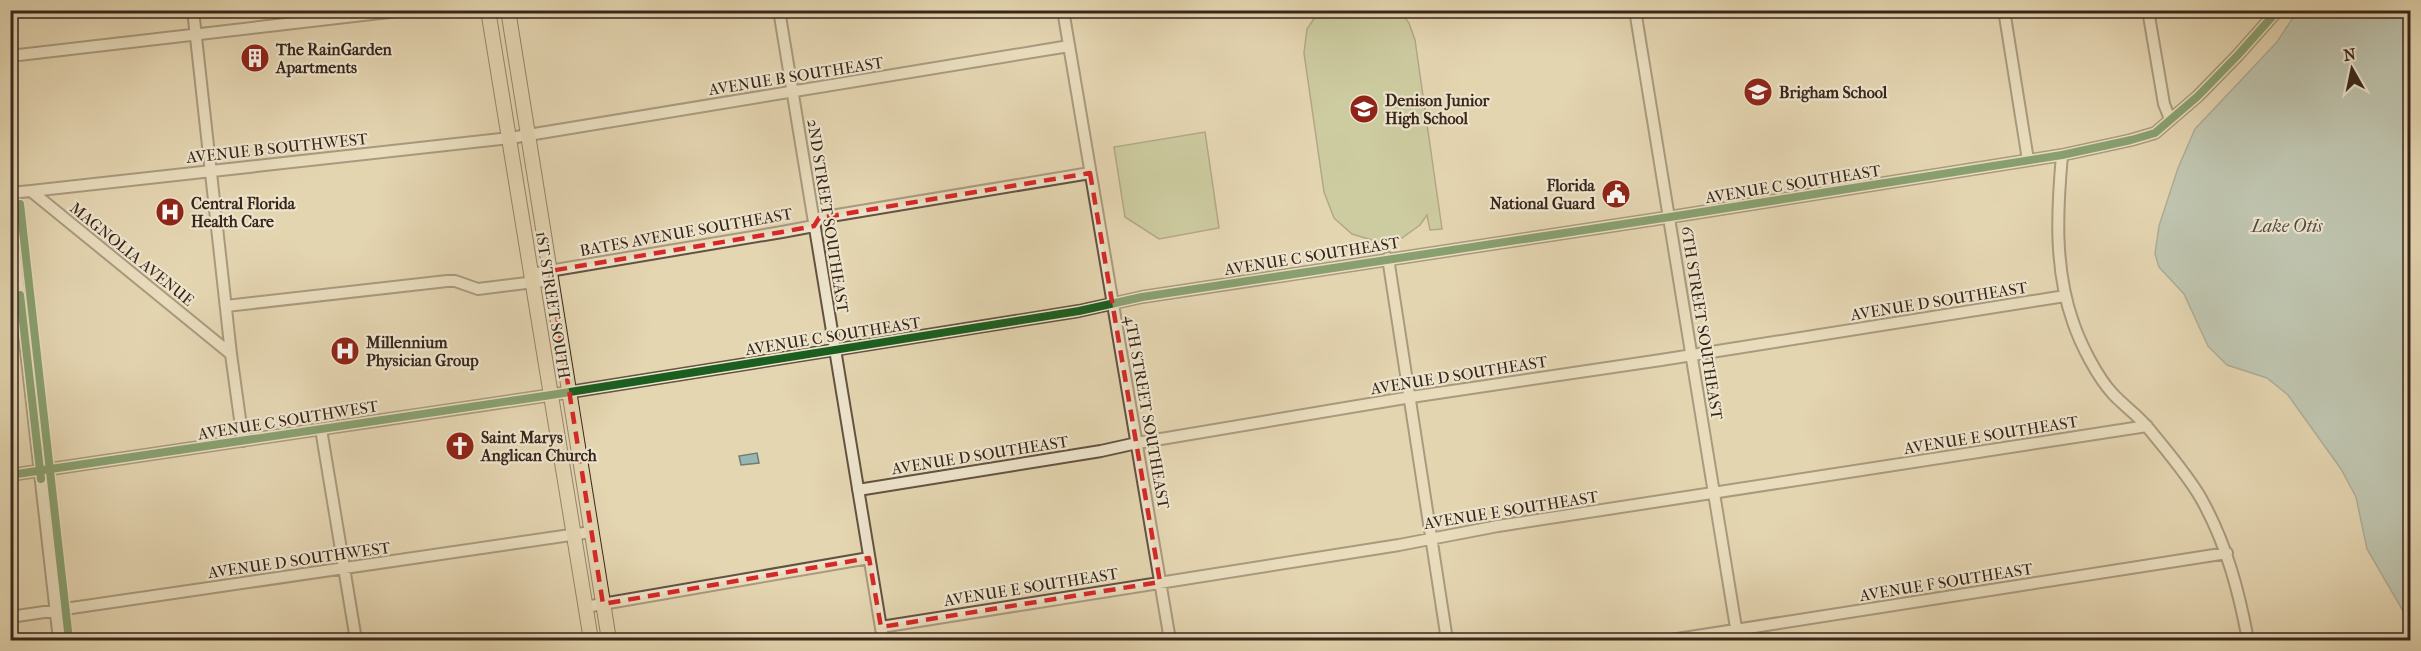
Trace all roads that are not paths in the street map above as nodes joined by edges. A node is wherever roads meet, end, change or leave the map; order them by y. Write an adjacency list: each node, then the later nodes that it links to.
1 (193, 10): 11 (street)
2 (406, 10): 11 (street)
3 (488, 10): 17 (main road, 1ST STREET SOUTH)
4 (507, 10): 16 (main road, 1ST STREET SOUTH)
5 (779, 10): 14 (street, 2ND STREET SOUTHEAST)
6 (1063, 10): 12 (street, 4TH STREET SOUTHEAST)
7 (1635, 10): 25 (street, 6TH STREET SOUTHEAST)
8 (2004, 10): 19 (street)
9 (2148, 10): 15 (street)
10 (2278, 10): 15 (street, AVENUE C SOUTHEAST)
11 (196, 35): 13 (street); 20 (street)
12 (1069, 46): 14 (street, AVENUE B SOUTHEAST); 21 (street, 4TH STREET SOUTHEAST)
13 (10, 56)
14 (792, 92): 16 (street, AVENUE B SOUTHEAST); 26 (street, 2ND STREET SOUTHEAST)
15 (2170, 119): 18 (street, AVENUE C SOUTHEAST)
16 (527, 135): 17 (street, AVENUE B SOUTHWEST); 28 (main road, 1ST STREET SOUTH)
17 (510, 138): 20 (street, AVENUE B SOUTHWEST); 29 (main road, 1ST STREET SOUTH)
18 (2062, 155): 19 (street, AVENUE C SOUTHEAST); 30 (street)
19 (2028, 160): 25 (street, AVENUE C SOUTHEAST)
20 (212, 171): 22 (street, AVENUE B SOUTHWEST); 32 (street)
21 (1090, 173): 26 (street, BATES AVENUE SOUTHEAST); 31 (street, 4TH STREET SOUTHEAST)
22 (31, 191): 23 (street); 34 (street, MAGNOLIA AVENUE)
23 (10, 193)
24 (10, 209): 43 (street)
25 (1670, 217): 27 (street, AVENUE C SOUTHEAST); 35 (street, 6TH STREET SOUTHEAST)
26 (814, 226): 28 (street, BATES AVENUE SOUTHEAST); 33 (street, 2ND STREET SOUTHEAST)
27 (1388, 258): 31 (street, AVENUE C SOUTHEAST); 38 (street)
28 (550, 276): 29 (street, BATES AVENUE SOUTHEAST); 36 (main road, 1ST STREET SOUTH)
29 (532, 279): 32 (street, BATES AVENUE SOUTHEAST); 37 (main road, 1ST STREET SOUTH)
30 (2065, 296): 35 (street, AVENUE D SOUTHEAST); 39 (street)
31 (1113, 304): 33 (street, AVENUE C SOUTHEAST); 42 (street, 4TH STREET SOUTHEAST)
32 (226, 306): 34 (street)
33 (835, 350): 36 (street, AVENUE C SOUTHEAST); 45 (street, 2ND STREET SOUTHEAST)
34 (231, 354): 41 (street)
35 (1692, 355): 38 (street, AVENUE D SOUTHEAST); 46 (street, 6TH STREET SOUTHEAST)
36 (568, 392): 37 (street, AVENUE C SOUTHWEST); 47 (main road, 1ST STREET SOUTH)
37 (551, 395): 40 (street, AVENUE C SOUTHWEST); 48 (main road, 1ST STREET SOUTH)
38 (1411, 397): 42 (street, AVENUE D SOUTHEAST); 49 (street)
39 (2147, 426): 46 (street, AVENUE E SOUTHEAST); 50 (street)
40 (321, 429): 41 (street, AVENUE C SOUTHWEST); 52 (street)
41 (243, 441): 43 (street, AVENUE C SOUTHWEST)
42 (1137, 443): 45 (street, AVENUE D SOUTHEAST); 53 (street, 4TH STREET SOUTHEAST)
43 (40, 470): 44 (street, AVENUE C SOUTHWEST); 56 (street)
44 (10, 475)
45 (858, 490): 51 (street, 2ND STREET SOUTHEAST)
46 (1715, 493): 49 (street, AVENUE E SOUTHEAST); 59 (street, 6TH STREET SOUTHEAST)
47 (591, 532): 48 (street, AVENUE D SOUTHWEST); 54 (main road, 1ST STREET SOUTH)
48 (572, 534): 52 (street, AVENUE D SOUTHWEST); 55 (main road, 1ST STREET SOUTH)
49 (1432, 537): 53 (street, AVENUE E SOUTHEAST); 66 (street)
50 (2227, 553): 59 (street, AVENUE F SOUTHEAST); 68 (street)
51 (869, 558): 54 (street); 58 (street, 2ND STREET SOUTHEAST)
52 (344, 568): 56 (street, AVENUE D SOUTHWEST); 61 (street)
53 (1160, 582): 58 (street, AVENUE E SOUTHEAST); 65 (street, 4TH STREET SOUTHEAST)
54 (603, 604): 55 (street); 63 (main road, 1ST STREET SOUTH)
55 (585, 608): 62 (main road, 1ST STREET SOUTH)
56 (56, 610): 57 (street, AVENUE D SOUTHWEST); 60 (street)
57 (10, 617)
58 (881, 627): 64 (street, 2ND STREET SOUTHEAST)
59 (1737, 635): 67 (street, AVENUE F SOUTHEAST)
60 (58, 640)
61 (356, 640)
62 (591, 640)
63 (609, 640)
64 (883, 640)
65 (1170, 640)
66 (1447, 640)
67 (1671, 640)
68 (2248, 640)

